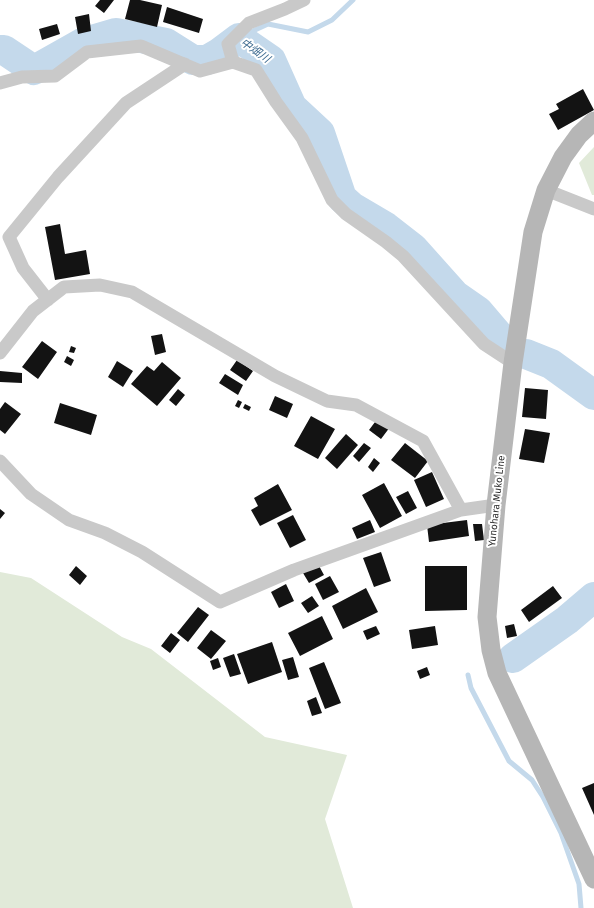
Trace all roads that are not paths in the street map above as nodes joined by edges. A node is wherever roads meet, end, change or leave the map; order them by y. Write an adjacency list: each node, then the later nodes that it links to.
1 (304, 0): 2 (street)
2 (233, 62): 3 (street); 10 (street)
3 (184, 64): 4 (street); 8 (street)
4 (0, 83)
5 (594, 121): 6 (main road, Yunohara Muko Line)
6 (546, 190): 7 (street); 10 (main road, Yunohara Muko Line)
7 (594, 209)
8 (48, 300): 9 (street); 13 (street)
9 (0, 353)
10 (513, 363): 12 (main road, Yunohara Muko Line)
11 (0, 461): 13 (street)
12 (496, 505): 13 (street); 14 (main road, Yunohara Muko Line)
13 (461, 510)
14 (594, 879)

